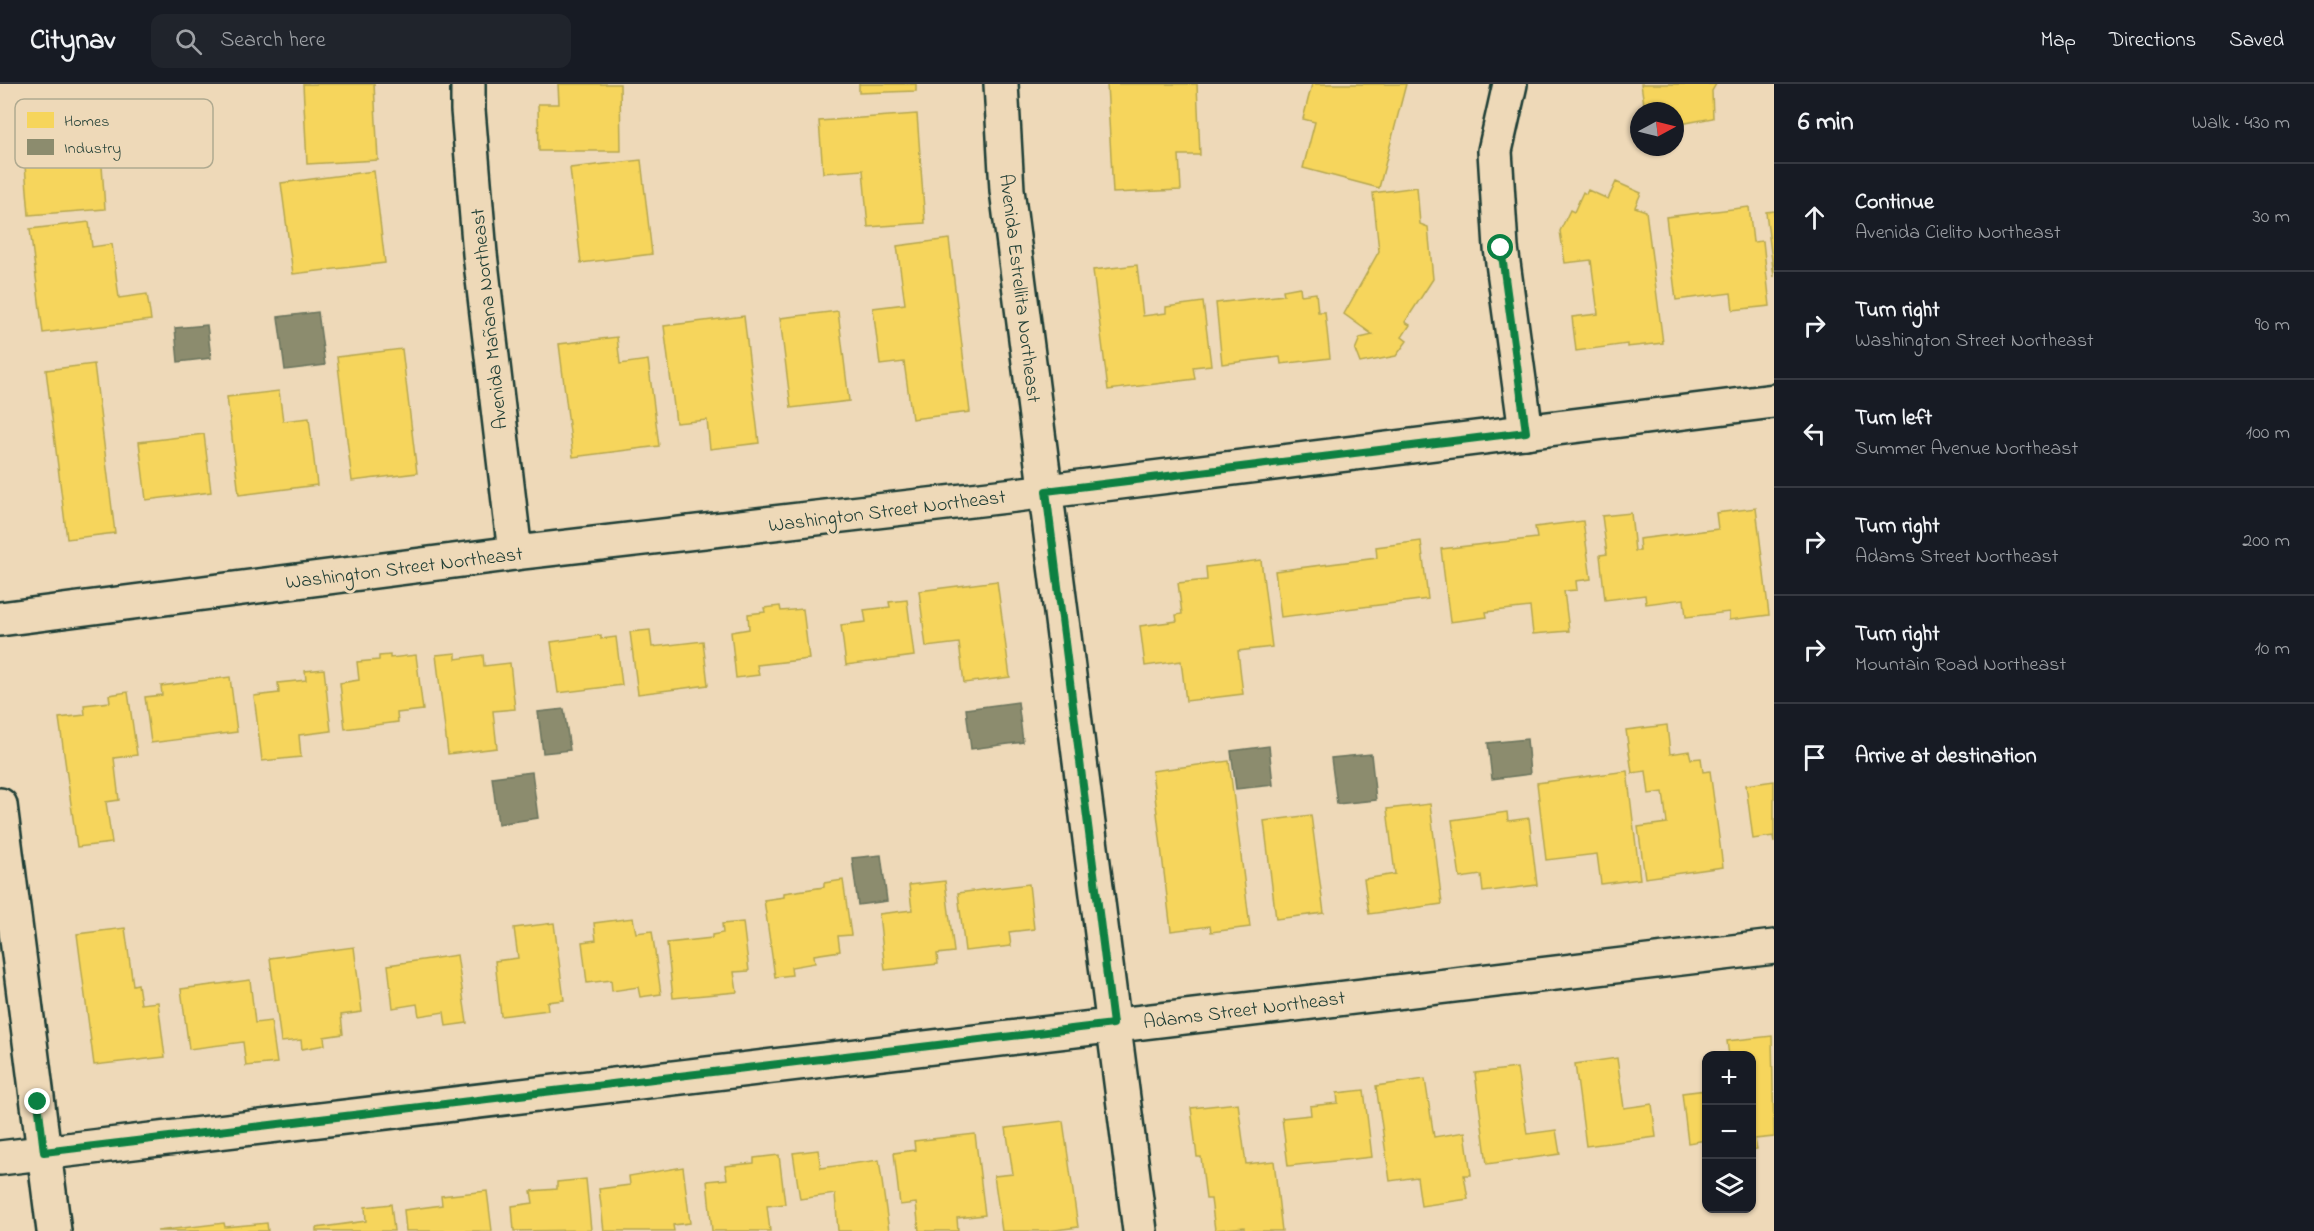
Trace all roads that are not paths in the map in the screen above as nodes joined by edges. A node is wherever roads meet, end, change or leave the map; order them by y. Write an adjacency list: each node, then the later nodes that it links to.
1 (468, 84): 7 (street, Avenida Mañana Northeast)
2 (1001, 84): 6 (street, Avenida Estrellita Northeast)
3 (1510, 84): 5 (street)
4 (1774, 401): 5 (street, Washington Street Northeast)
5 (1526, 432): 6 (street, Washington Street Northeast)
6 (1046, 491): 7 (street, Washington Street Northeast); 11 (street, Avenida Estrellita Northeast)
7 (515, 553): 8 (street, Washington Street Northeast)
8 (0, 619)
9 (0, 805): 12 (street)
10 (1774, 947): 11 (street, Adams Street Northeast)
11 (1113, 1024): 12 (street, Adams Street Northeast); 15 (street, Avenida Estrellita Northeast)
12 (44, 1152): 13 (street, Adams Street Northeast); 14 (street)
13 (0, 1158)
14 (54, 1231)
15 (1140, 1231)

